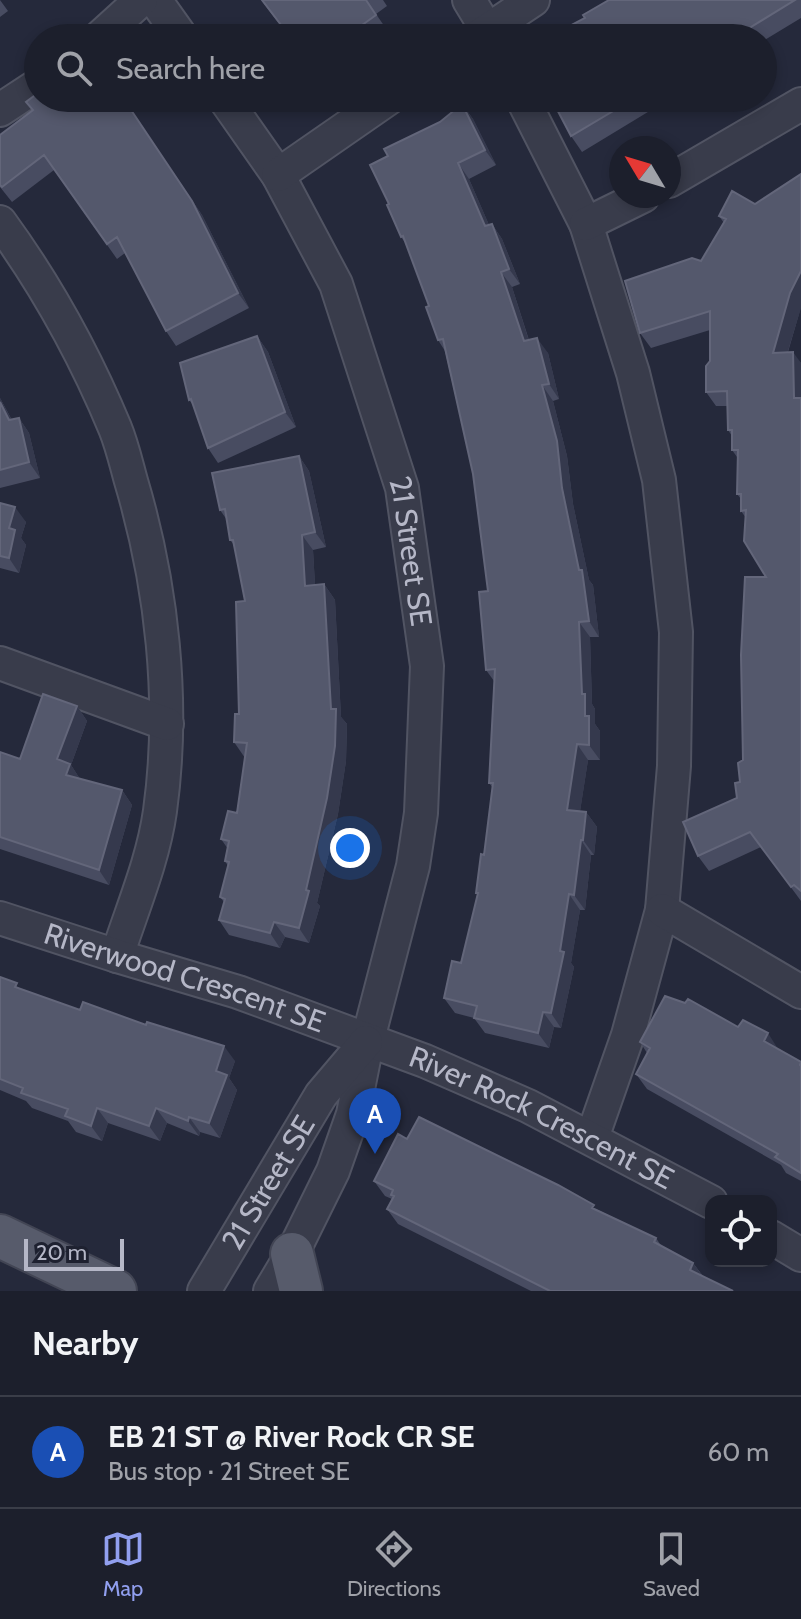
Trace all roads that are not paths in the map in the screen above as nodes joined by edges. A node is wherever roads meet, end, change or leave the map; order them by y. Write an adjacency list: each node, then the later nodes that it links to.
1 (141, 0): 5 (street)
2 (155, 0): 6 (street)
3 (469, 0): 7 (street)
4 (533, 0): 8 (street)
5 (114, 24)
6 (172, 24)
7 (480, 24)
8 (500, 24)
9 (24, 94): 11 (street)
10 (801, 104): 15 (street)
11 (0, 110)
12 (234, 112): 16 (street, 21 Street SE)
13 (369, 112): 16 (street)
14 (529, 112): 19 (street)
15 (681, 174)
16 (278, 175): 26 (street, 21 Street SE)
17 (619, 208): 19 (street)
18 (0, 222): 21 (street)
19 (586, 224): 22 (street)
20 (0, 663): 21 (street)
21 (167, 724): 24 (street)
22 (662, 910): 25 (street); 27 (street)
23 (0, 918): 24 (street, Riverwood Crescent SE)
24 (117, 956): 26 (street, Riverwood Crescent SE)
25 (801, 992)
26 (368, 1039): 27 (street, River Rock Crescent SE); 32 (street, 21 Street SE); 34 (street, 21 Street SE)
27 (592, 1138): 28 (street, River Rock Crescent SE)
28 (705, 1199)
29 (0, 1236): 33 (main road)
30 (777, 1241): 31 (street)
31 (801, 1255)
32 (297, 1272): 35 (street, 21 Street SE)
33 (115, 1291)
34 (204, 1291)
35 (270, 1291)

